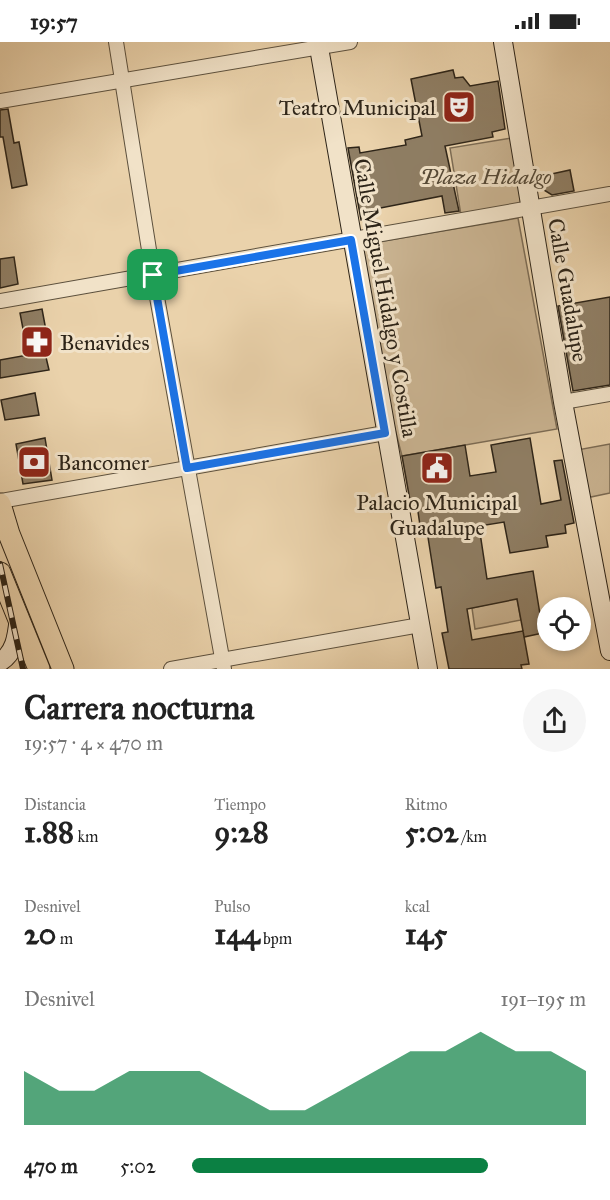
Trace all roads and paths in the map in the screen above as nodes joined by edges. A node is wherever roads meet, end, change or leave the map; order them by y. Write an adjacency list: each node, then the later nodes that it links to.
1 (116, 42): 5 (street)
2 (350, 42): 4 (street)
3 (503, 42): 8 (street, Calle Guadalupe)
4 (319, 45): 5 (street); 9 (street, Calle Miguel Hidalgo y Costilla)
5 (123, 81): 6 (street); 10 (street)
6 (0, 101)
7 (610, 194): 8 (street)
8 (530, 208): 9 (street); 13 (street, Calle Guadalupe)
9 (351, 240): 10 (street); 14 (street, Calle Miguel Hidalgo y Costilla)
10 (153, 275): 11 (street); 15 (street)
11 (0, 301)
12 (610, 394): 13 (street)
13 (563, 402): 18 (street, Calle Guadalupe)
14 (385, 433): 15 (street); 20 (street, Calle Miguel Hidalgo y Costilla)
15 (187, 468): 16 (street); 24 (street)
16 (0, 503): 21 (main road)
17 (0, 573): 19 (main road)
18 (605, 594): 22 (street, Calle Guadalupe)
19 (19, 617): 23 (street); 25 (main road)
20 (420, 626): 24 (street); 28 (street, Calle Miguel Hidalgo y Costilla)
21 (52, 644): 25 (main road); 26 (main road)
22 (610, 651)
23 (0, 663)
24 (223, 664): 27 (street)
25 (37, 668)
26 (63, 669)
27 (171, 669)
28 (428, 669)

